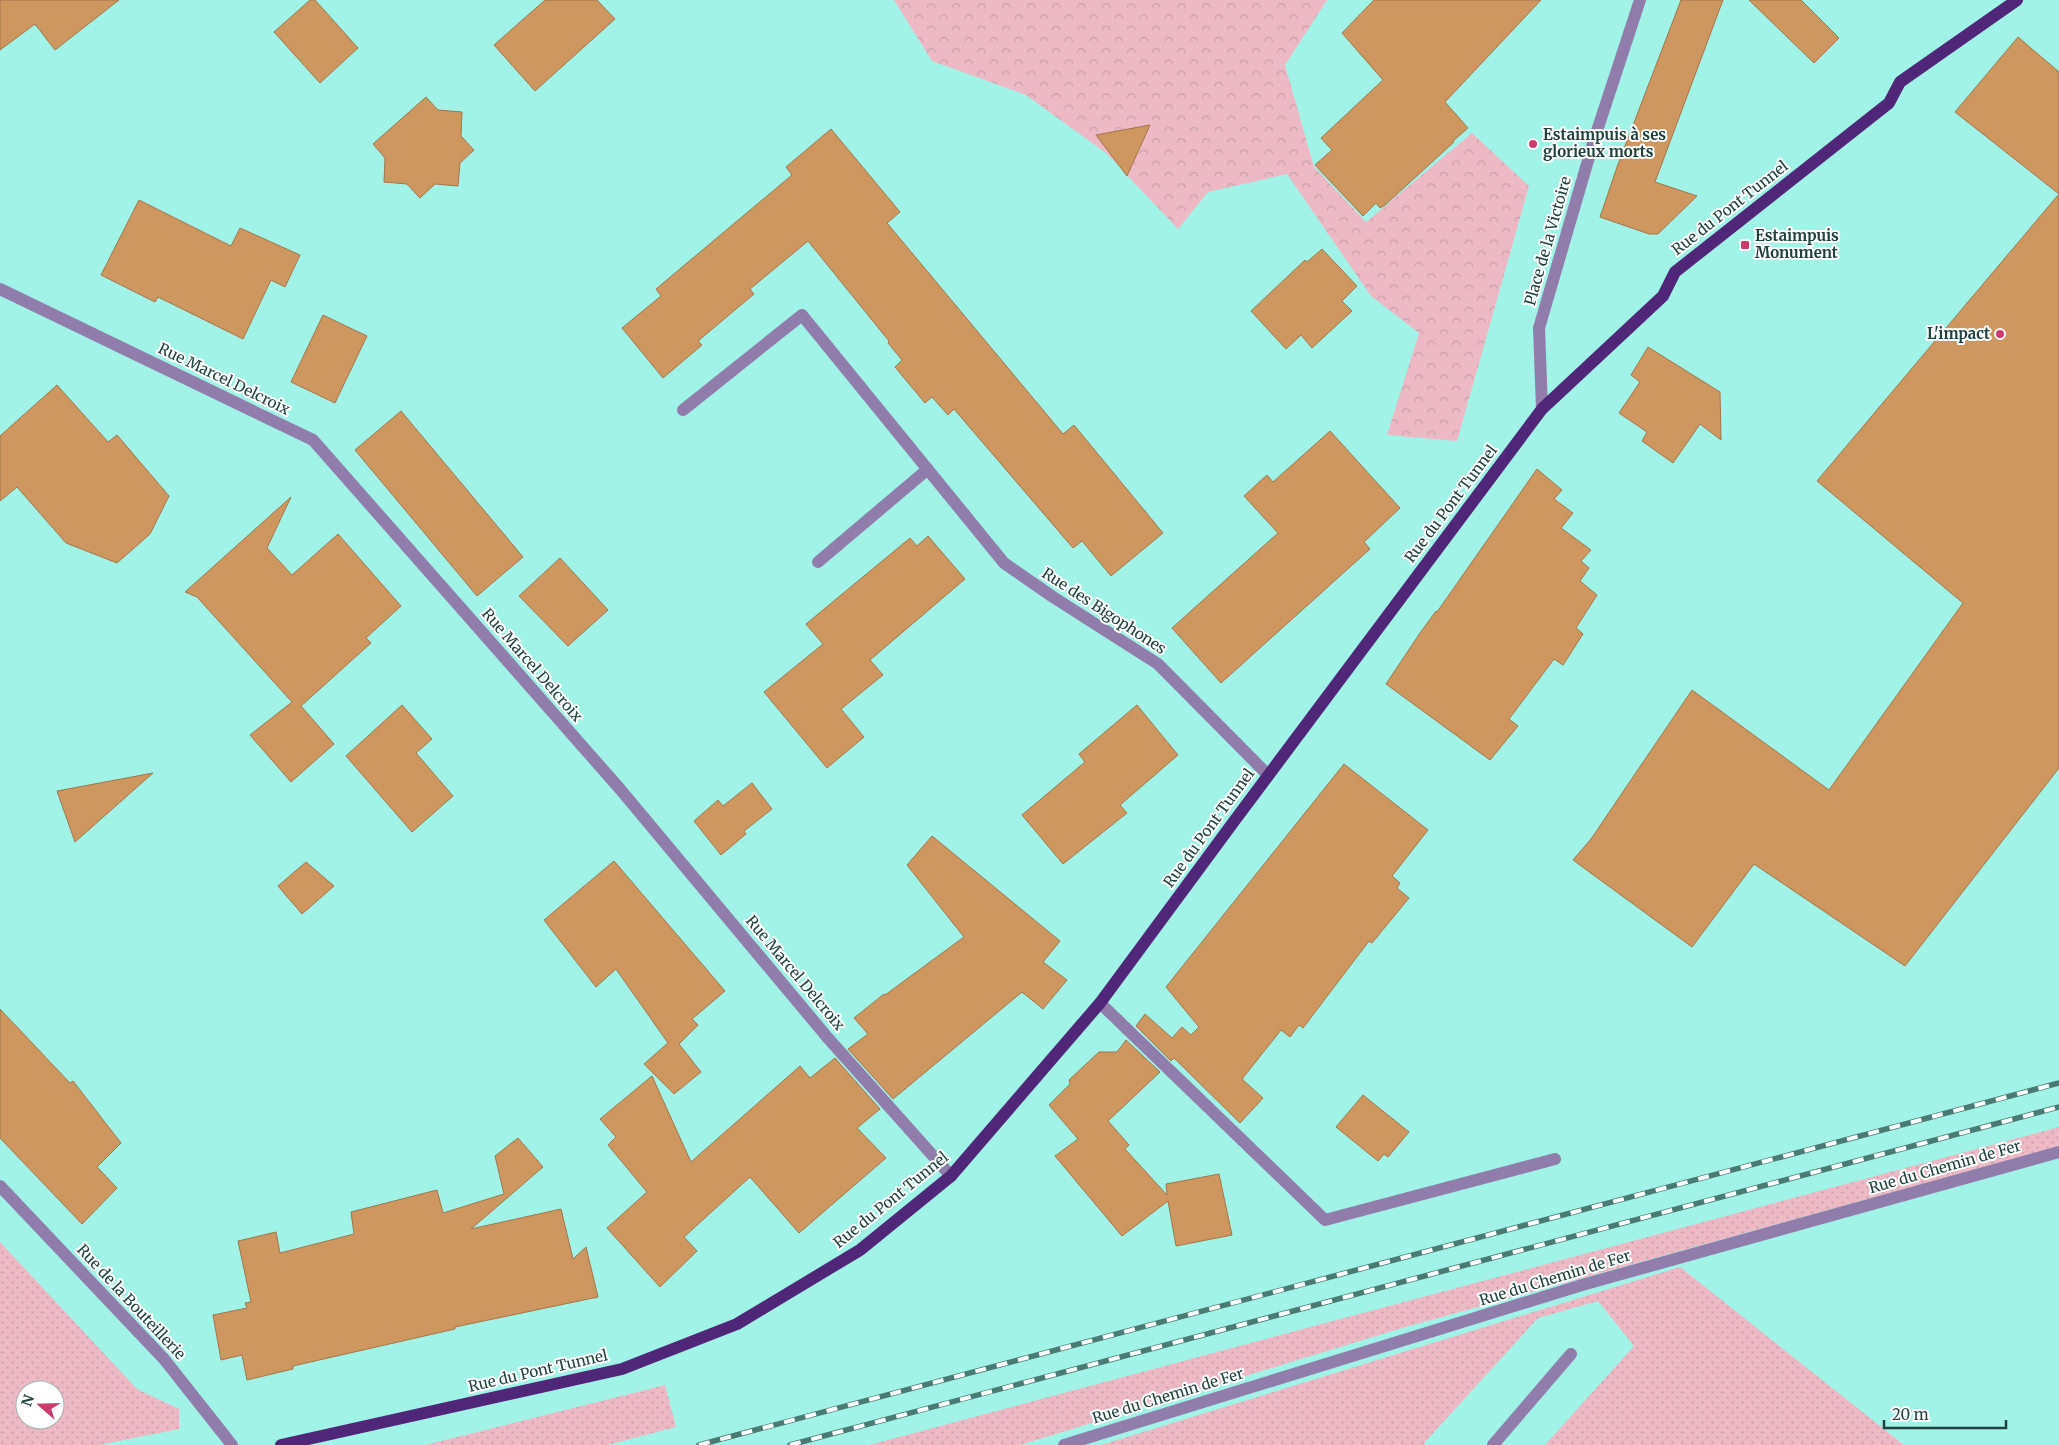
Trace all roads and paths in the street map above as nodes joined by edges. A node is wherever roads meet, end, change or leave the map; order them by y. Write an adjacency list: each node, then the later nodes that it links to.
1 (1640, 0): 5 (street, Place de la Victoire)
2 (2017, 0): 5 (main road, Rue du Pont Tunnel)
3 (0, 289): 12 (street, Rue Marcel Delcroix)
4 (684, 410): 6 (street, Rue des Bigophones)
5 (1542, 410): 8 (main road, Rue du Pont Tunnel)
6 (928, 470): 7 (street); 8 (street, Rue des Bigophones)
7 (818, 562)
8 (1268, 775): 9 (main road, Rue du Pont Tunnel)
9 (1100, 1004): 11 (street); 12 (main road, Rue du Pont Tunnel)
10 (2059, 1152): 17 (street, Rue du Chemin de Fer)
11 (1555, 1160)
12 (951, 1176): 16 (main road, Rue du Pont Tunnel)
13 (0, 1186): 15 (street, Rue de la Bouteillerie)
14 (1571, 1354): 18 (street)
15 (232, 1445)
16 (281, 1445)
17 (1064, 1445)
18 (1493, 1445)

